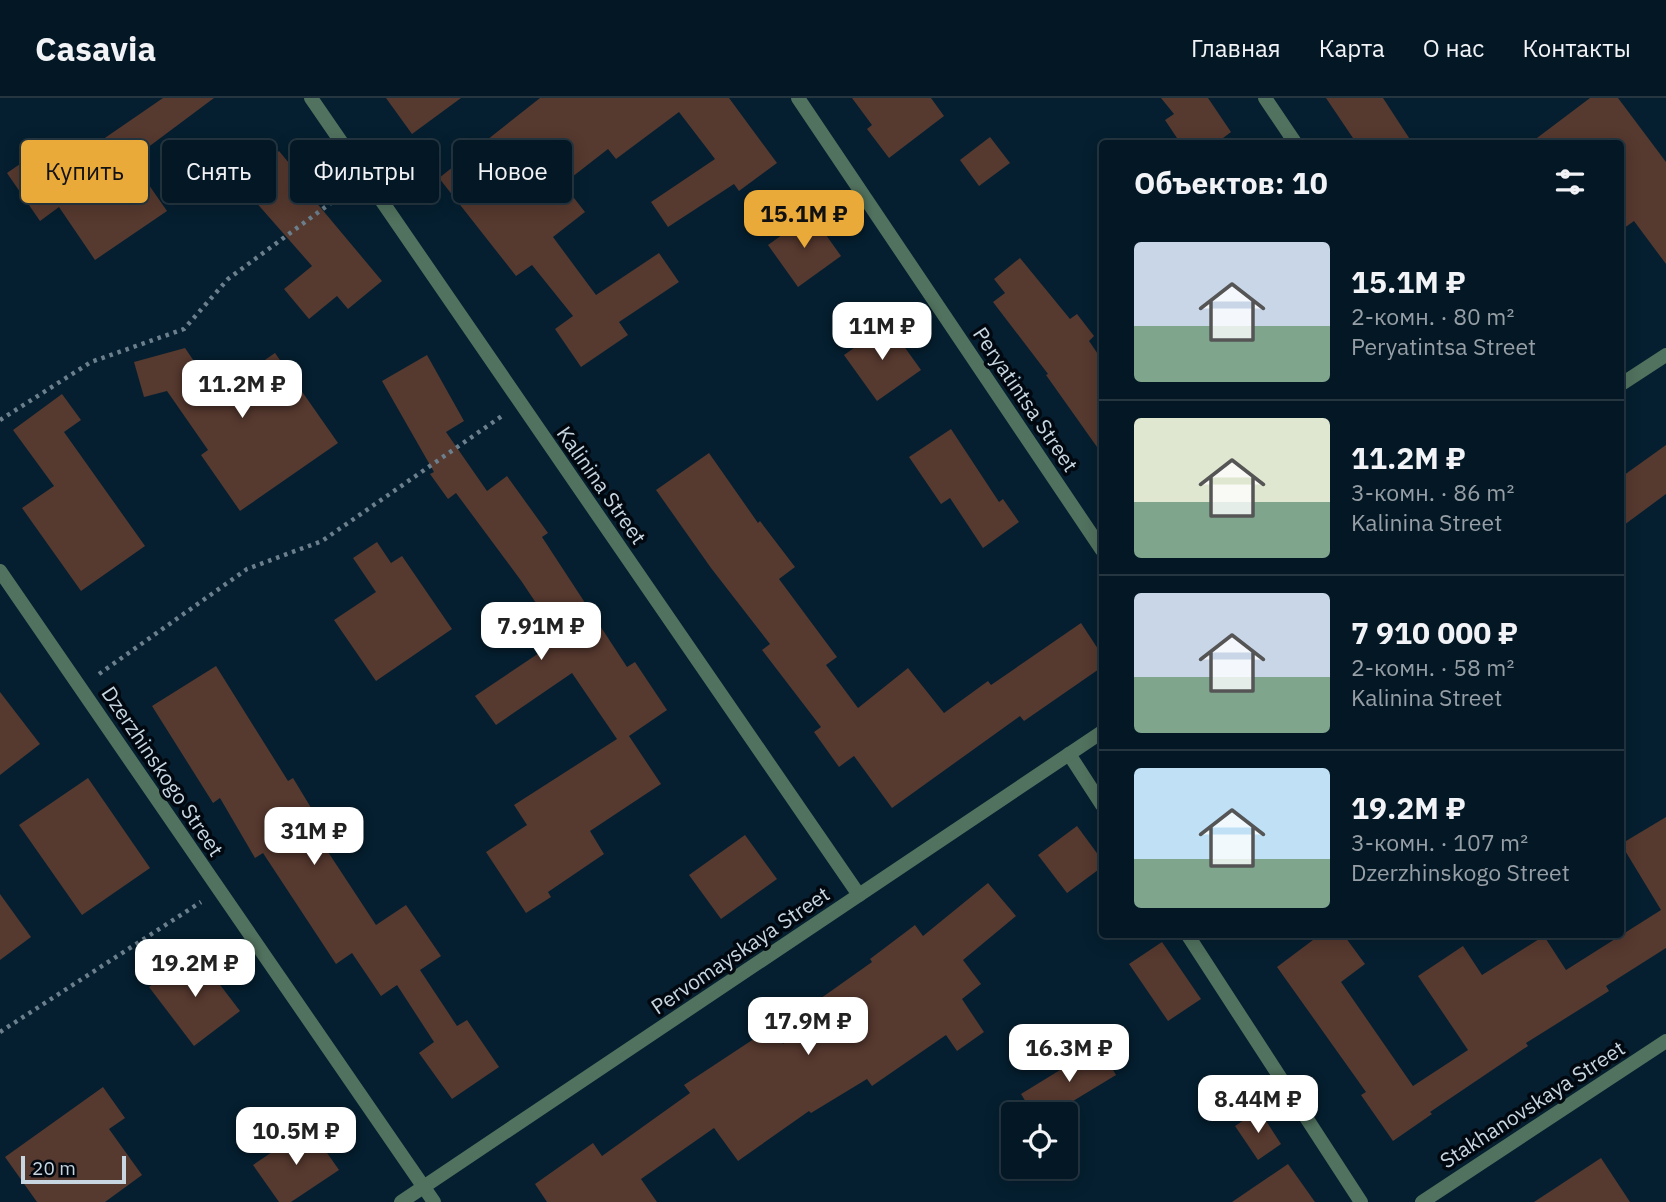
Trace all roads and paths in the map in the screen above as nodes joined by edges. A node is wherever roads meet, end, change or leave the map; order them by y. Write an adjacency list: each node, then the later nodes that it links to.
1 (311, 98): 4 (street, Kalinina Street)
2 (798, 98): 12 (street, Peryatintsa Street)
3 (1265, 98): 5 (street)
4 (339, 140)
5 (1293, 140)
6 (331, 203): 11 (path)
7 (382, 203): 10 (street, Kalinina Street)
8 (1666, 355): 9 (street)
9 (1624, 382)
10 (520, 403): 14 (path); 19 (street, Kalinina Street)
11 (0, 420)
12 (1099, 546)
13 (0, 571): 14 (street, Dzerzhinskogo Street)
14 (80, 687): 18 (street, Dzerzhinskogo Street)
15 (1099, 734): 16 (street, Pervomayskaya Street)
16 (1069, 754): 17 (street); 19 (street, Pervomayskaya Street)
17 (1099, 800)
18 (219, 890): 21 (path); 23 (street, Dzerzhinskogo Street)
19 (859, 895): 23 (street, Pervomayskaya Street)
20 (1190, 938): 26 (street)
21 (0, 1032)
22 (1666, 1041): 27 (street, Stakhanovskaya Street)
23 (424, 1187): 24 (street, Pervomayskaya Street); 25 (street, Dzerzhinskogo Street)
24 (401, 1202)
25 (434, 1202)
26 (1361, 1202)
27 (1422, 1202)

